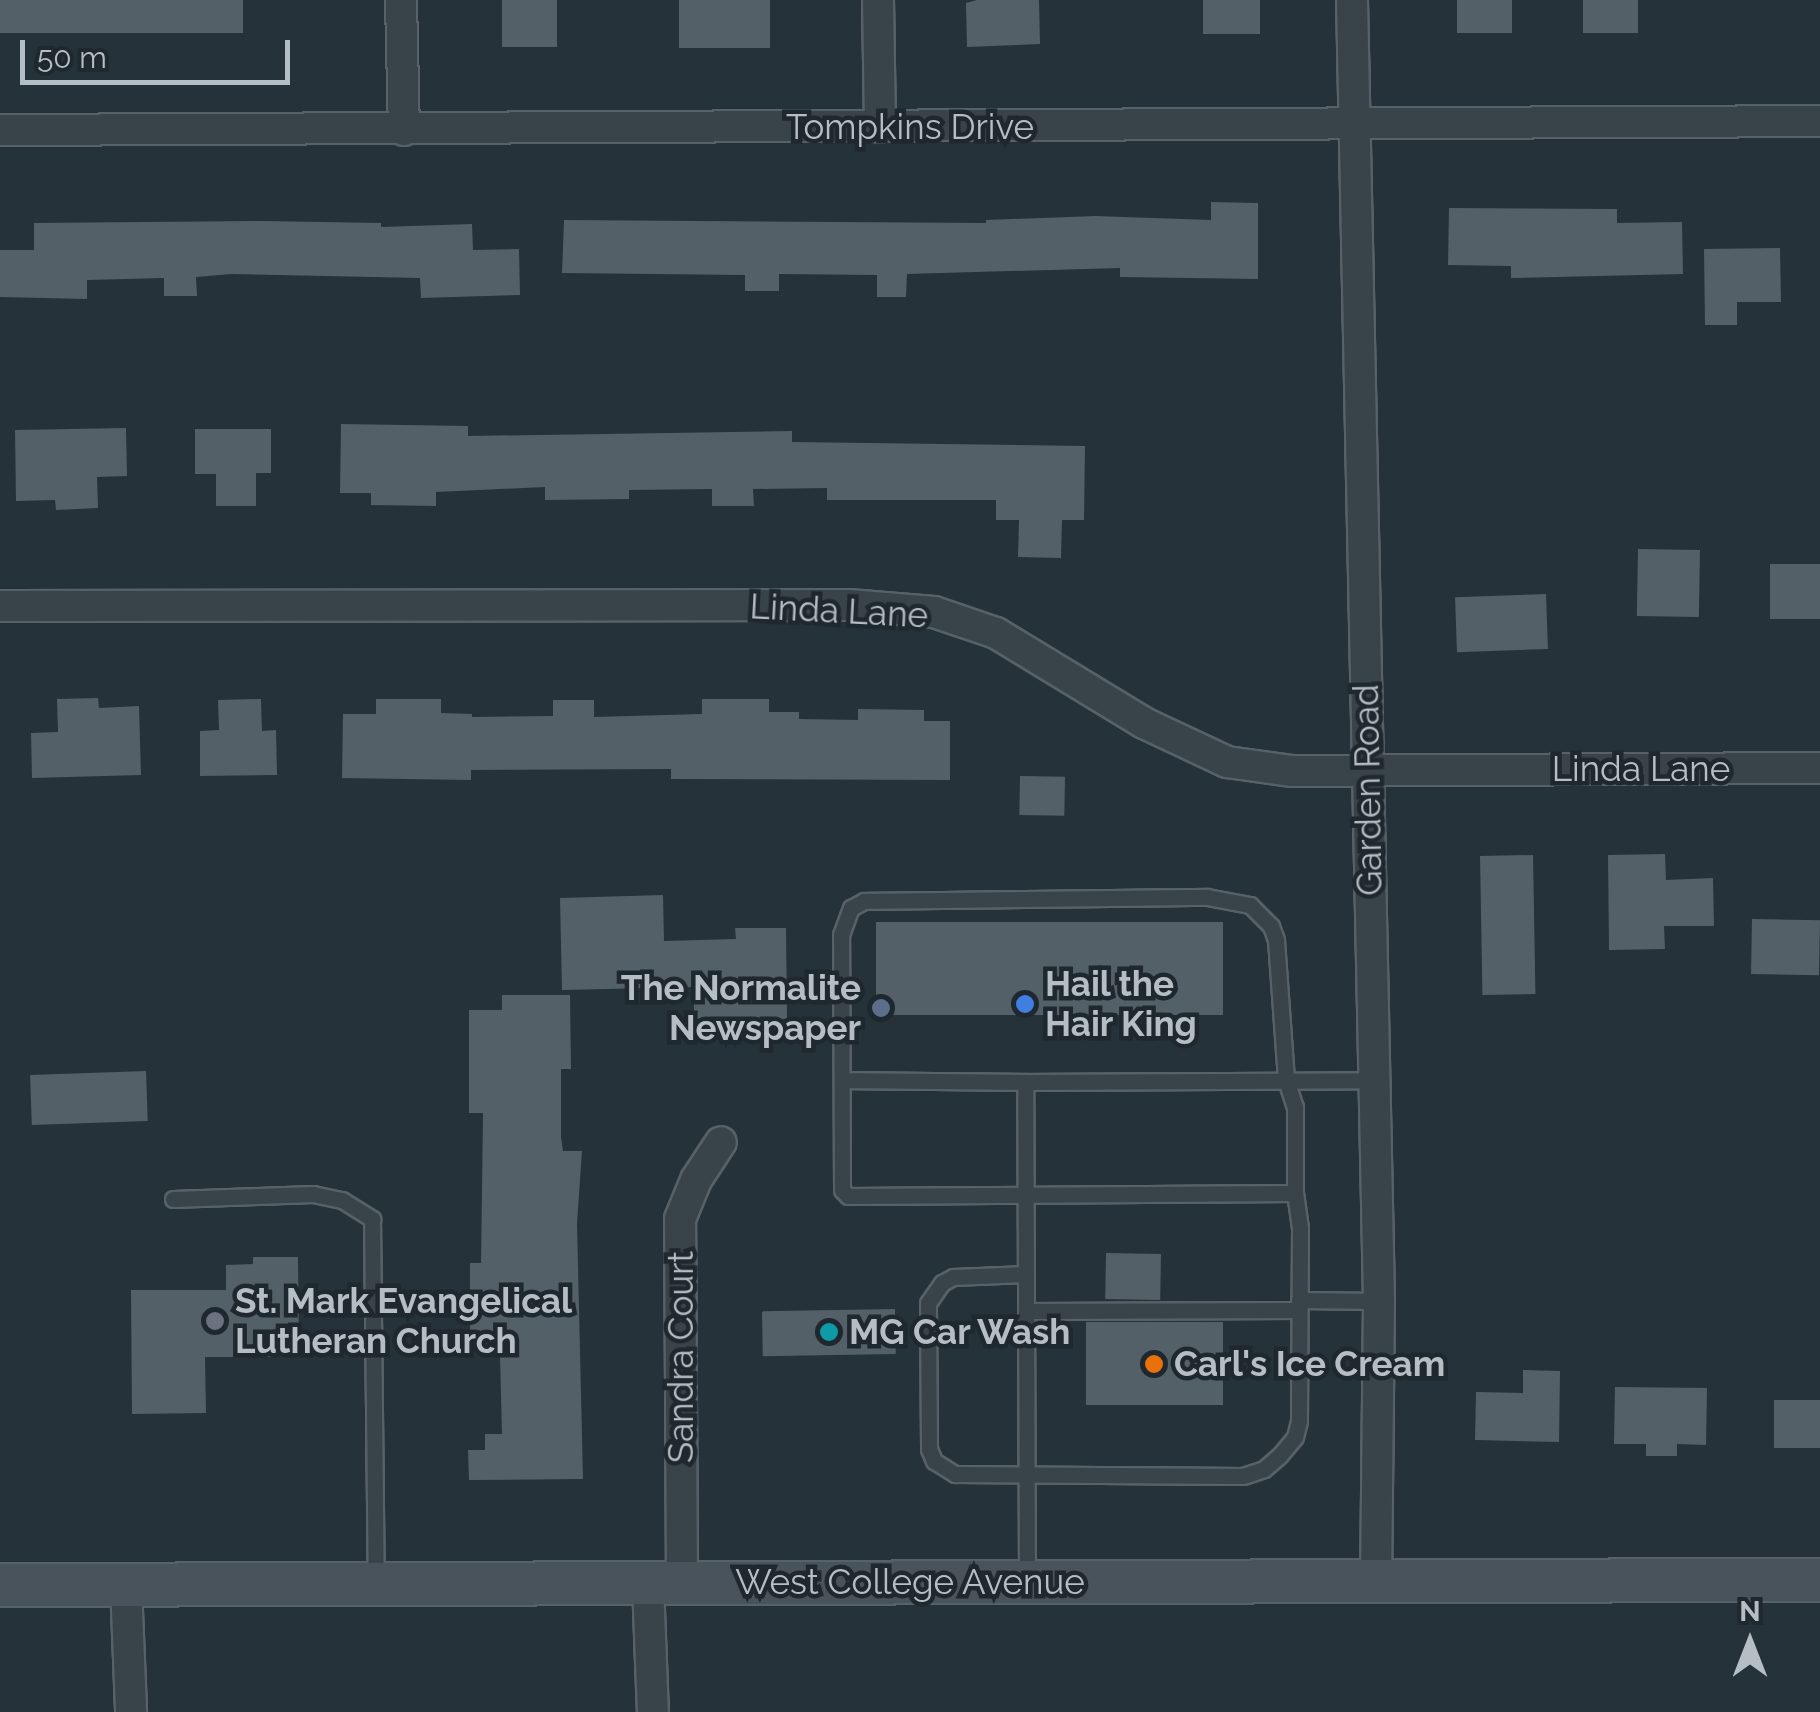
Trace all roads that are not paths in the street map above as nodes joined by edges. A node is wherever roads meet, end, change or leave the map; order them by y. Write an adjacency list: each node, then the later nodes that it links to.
1 (401, 0): 8 (street)
2 (878, 0): 6 (street)
3 (1352, 0): 5 (street, Garden Road)
4 (1820, 121): 5 (street, Tompkins Drive)
5 (1355, 125): 6 (street, Tompkins Drive); 11 (street, Garden Road)
6 (880, 126): 8 (street, Tompkins Drive)
7 (0, 130): 8 (street, Tompkins Drive)
8 (404, 130)
9 (0, 606): 11 (street, Linda Lane)
10 (1820, 768): 11 (street, Linda Lane)
11 (1367, 769): 14 (street, Garden Road)
12 (842, 1080): 13 (lane); 15 (lane); 18 (lane)
13 (1286, 1080): 14 (lane); 15 (lane); 17 (lane)
14 (1374, 1080): 21 (street, Garden Road)
15 (1025, 1082): 18 (lane)
16 (721, 1142): 29 (street, Sandra Court)
17 (1295, 1193): 18 (lane); 22 (lane)
18 (1026, 1195): 20 (lane)
19 (173, 1198): 28 (lane)
20 (1026, 1274): 23 (lane); 24 (lane)
21 (1379, 1300): 22 (lane); 25 (street, Garden Road)
22 (1299, 1305): 23 (lane); 24 (lane)
23 (1026, 1311): 24 (lane)
24 (1027, 1474): 27 (lane)
25 (1376, 1580): 26 (main road, West College Avenue); 27 (main road, West College Avenue)
26 (1820, 1580)
27 (1027, 1581): 29 (main road, West College Avenue)
28 (376, 1584): 29 (main road, West College Avenue); 31 (main road, West College Avenue)
29 (665, 1584): 33 (street, Sandra Court)
30 (0, 1585): 31 (main road, West College Avenue)
31 (126, 1585): 32 (street)
32 (131, 1712)
33 (653, 1712)

